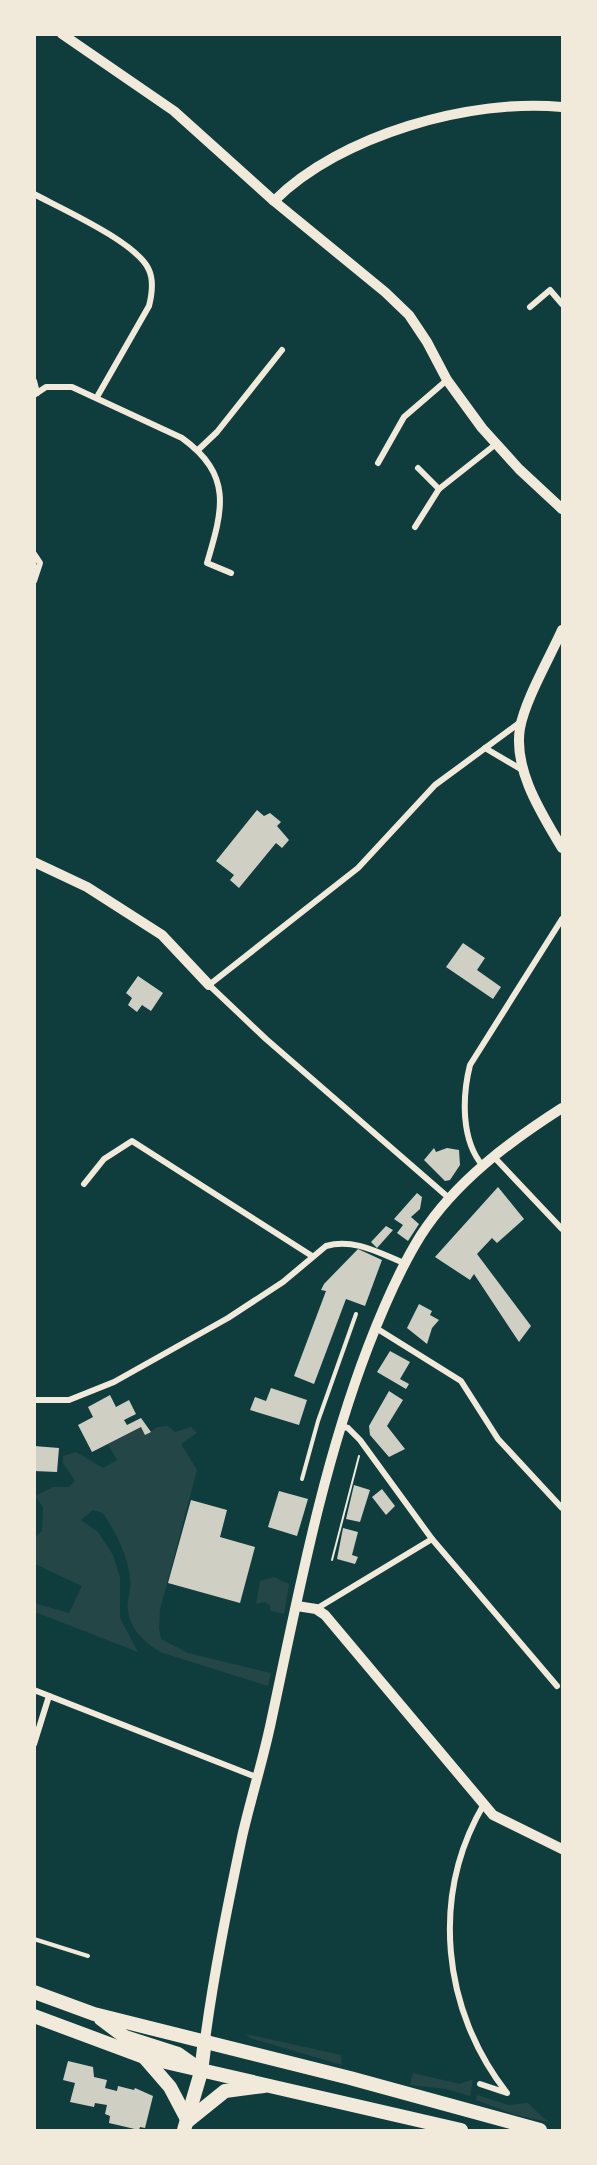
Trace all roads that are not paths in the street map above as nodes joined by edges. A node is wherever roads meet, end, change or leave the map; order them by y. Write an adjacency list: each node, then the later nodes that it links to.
1 (62, 34): 4 (street)
2 (562, 106): 4 (street)
3 (34, 194): 11 (street)
4 (274, 201): 8 (street)
5 (562, 304): 6 (street)
6 (530, 307)
7 (282, 350): 13 (street)
8 (447, 380): 12 (street); 14 (street)
9 (34, 381): 10 (street)
10 (36, 394): 11 (street)
11 (97, 397): 13 (street)
12 (496, 444): 16 (street); 17 (street)
13 (198, 450): 20 (street)
14 (378, 463)
15 (418, 468): 16 (street)
16 (439, 489): 18 (street)
17 (562, 509)
18 (415, 527)
19 (34, 554): 21 (street)
20 (231, 573)
21 (34, 581)
22 (562, 630): 23 (street)
23 (522, 721): 24 (street); 25 (street)
24 (485, 748): 25 (street); 29 (street)
25 (525, 772): 26 (street)
26 (562, 848)
27 (34, 862): 29 (street)
28 (562, 919): 32 (street)
29 (209, 985): 34 (street)
30 (562, 1108): 31 (street)
31 (494, 1157): 32 (street); 35 (street)
32 (483, 1166): 34 (street)
33 (84, 1184): 36 (street)
34 (449, 1198): 37 (street)
35 (562, 1229)
36 (312, 1256): 37 (street); 40 (street)
37 (404, 1263): 39 (street)
38 (356, 1314): 42 (lane)
39 (376, 1328): 41 (street); 43 (street)
40 (34, 1400)
41 (341, 1426): 44 (street); 45 (street)
42 (302, 1479)
43 (562, 1508)
44 (432, 1539): 46 (street); 47 (street)
45 (297, 1606): 46 (street); 51 (street)
46 (316, 1609): 52 (street)
47 (557, 1686)
48 (34, 1690): 49 (street)
49 (49, 1696): 50 (street); 51 (street)
50 (34, 1744)
51 (256, 1777): 59 (street)
52 (484, 1804): 53 (street); 62 (street)
53 (562, 1849)
54 (34, 1939): 55 (lane)
55 (88, 1956)
56 (34, 1992): 57 (main road)
57 (94, 2014): 59 (main road); 61 (main road)
58 (34, 2016): 60 (main road)
59 (205, 2040): 61 (main road); 66 (main road)
60 (144, 2057): 61 (main road); 64 (main road)
61 (201, 2072): 63 (main road); 64 (main road)
62 (480, 2084)
63 (266, 2086): 64 (main road); 65 (main road)
64 (186, 2126)
65 (461, 2130)
66 (540, 2130)

